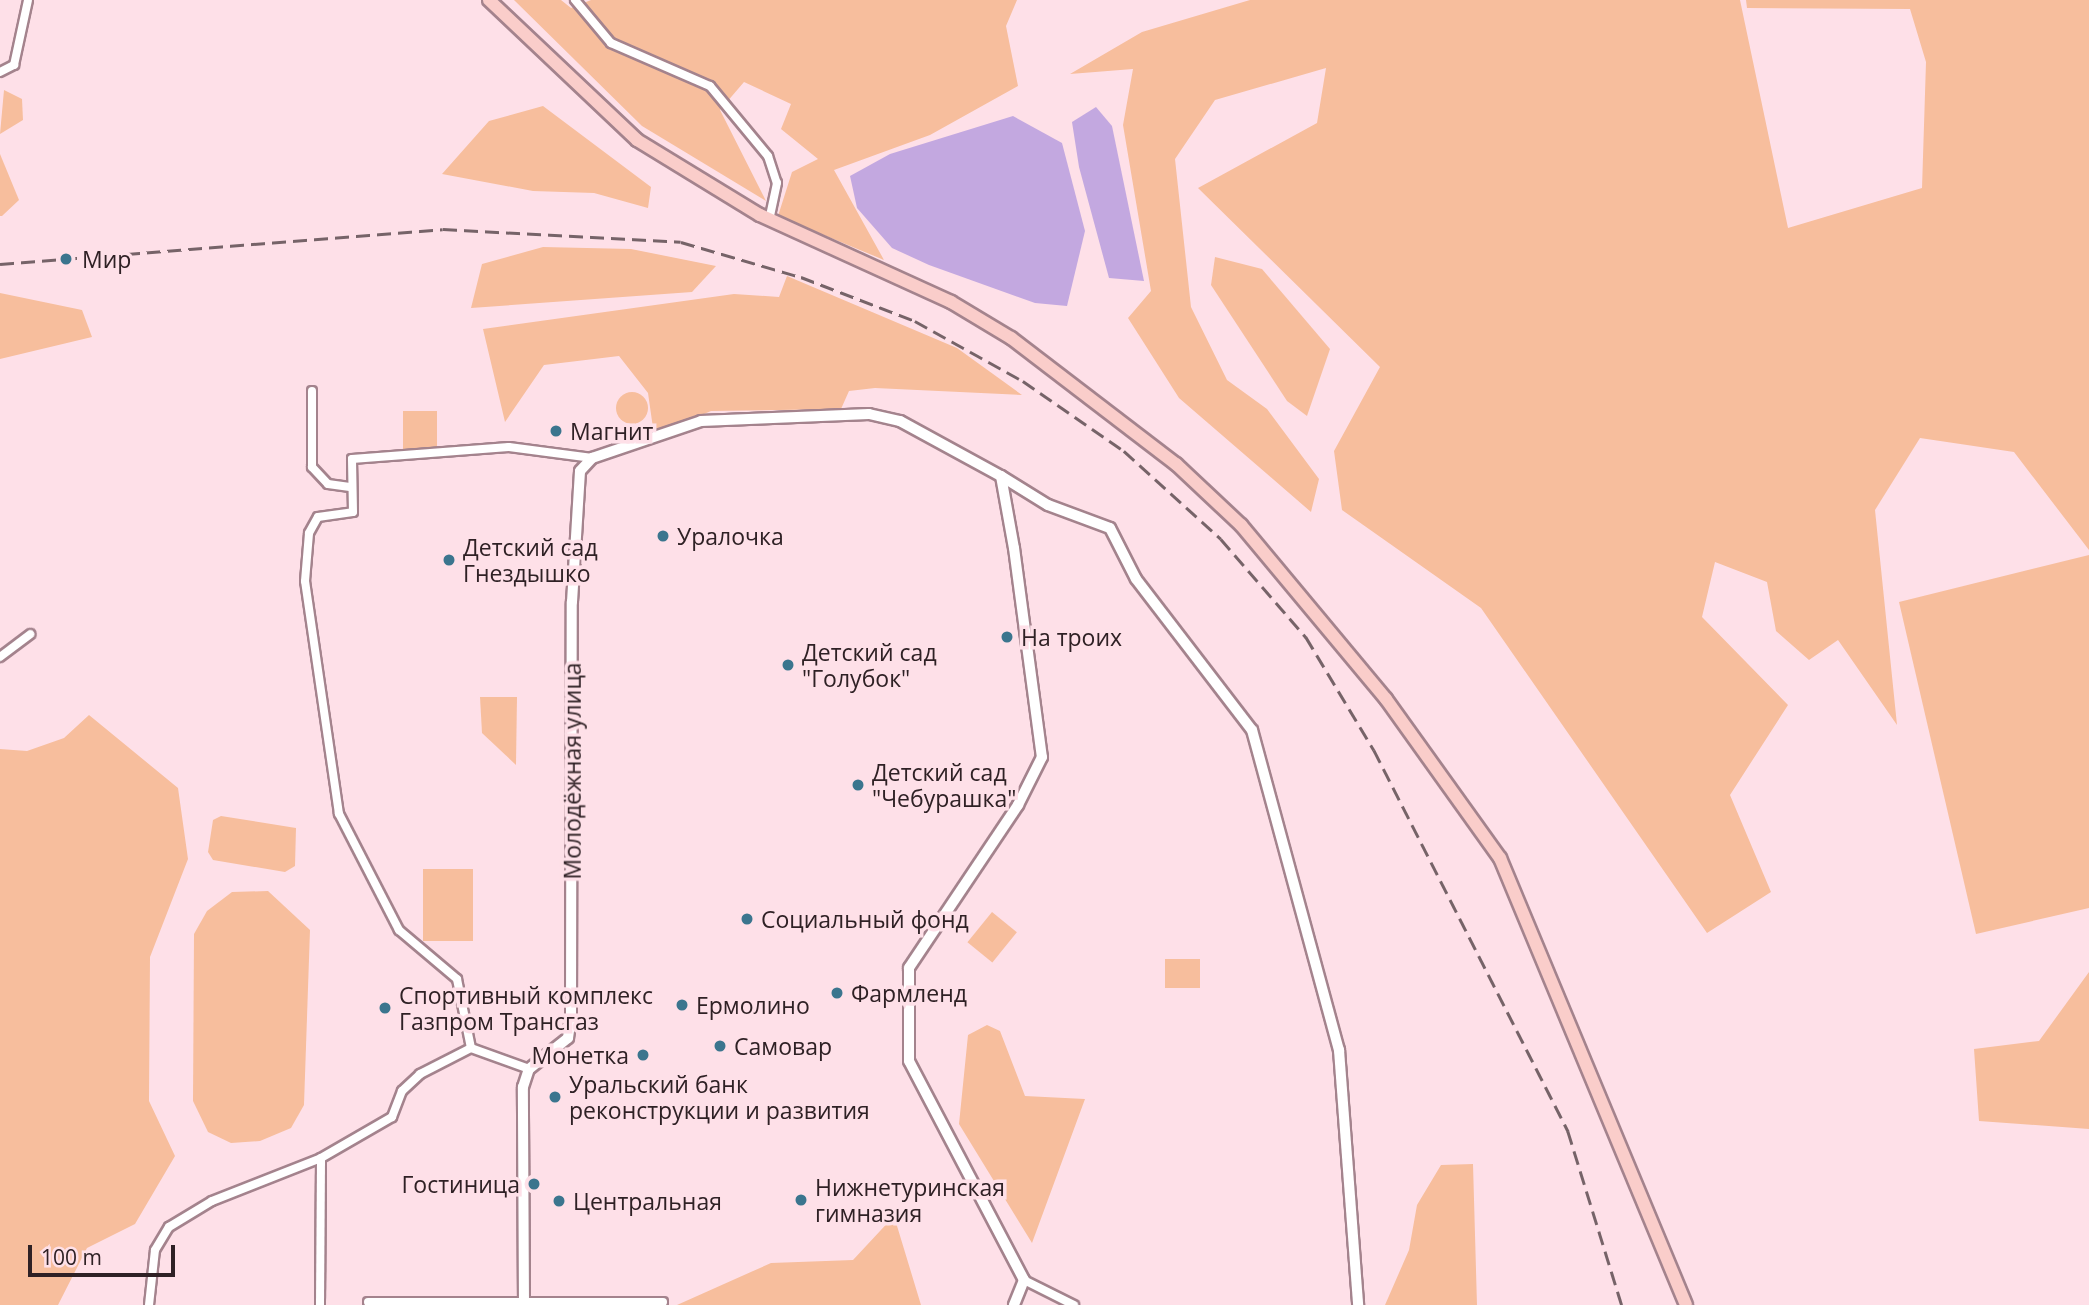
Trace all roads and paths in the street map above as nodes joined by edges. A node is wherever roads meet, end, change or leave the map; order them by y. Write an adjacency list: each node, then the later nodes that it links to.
1 (28, 0): 4 (street)
2 (489, 0): 5 (main road)
3 (575, 0): 5 (street)
4 (0, 72)
5 (769, 220): 24 (main road)
6 (312, 391): 9 (street)
7 (592, 458): 8 (street); 9 (street); 13 (street, Молодёжная улица)
8 (1001, 476): 15 (street); 23 (street)
9 (351, 487): 12 (street)
10 (30, 634): 11 (street)
11 (0, 657)
12 (471, 1048): 13 (street); 14 (street)
13 (529, 1069): 18 (street)
14 (321, 1158): 19 (street); 20 (street)
15 (1024, 1280): 21 (street); 22 (street)
16 (368, 1302): 18 (street)
17 (663, 1302): 18 (street)
18 (524, 1303)
19 (149, 1305)
20 (320, 1305)
21 (1014, 1305)
22 (1074, 1305)
23 (1358, 1305)
24 (1686, 1305)

